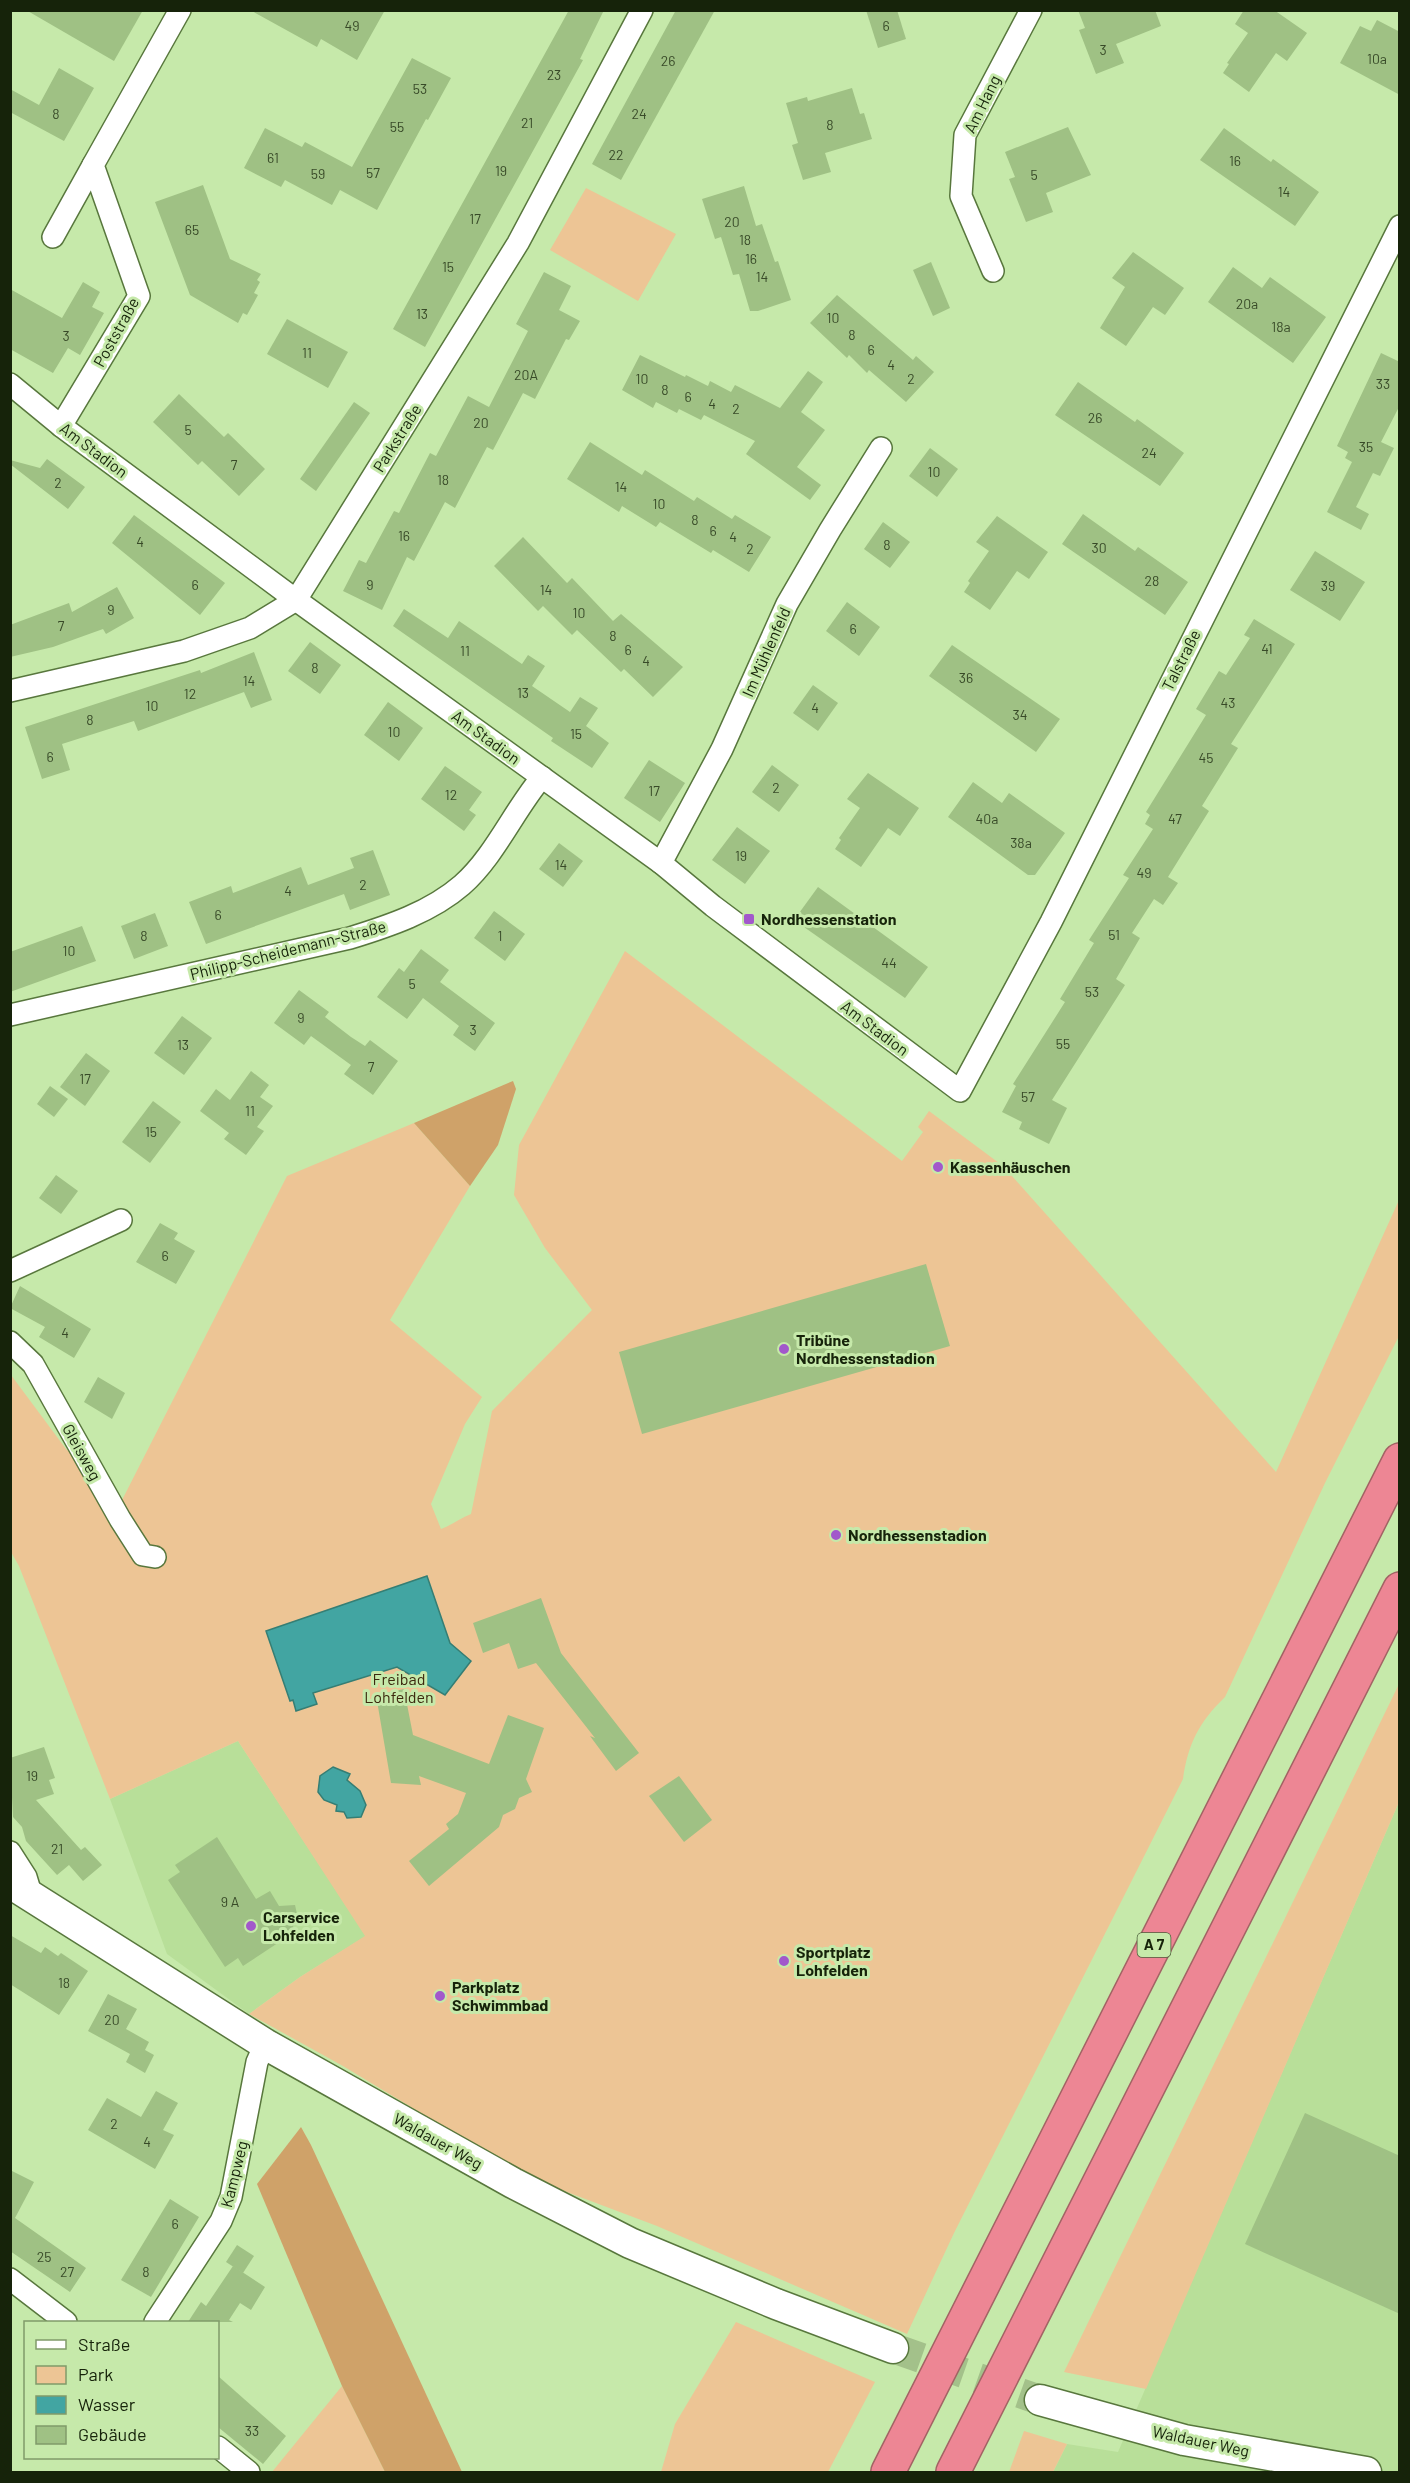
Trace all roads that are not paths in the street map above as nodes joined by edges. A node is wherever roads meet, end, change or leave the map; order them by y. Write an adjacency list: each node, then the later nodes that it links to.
1 (180, 10): 4 (street)
2 (642, 10): 11 (street, Parkstraße)
3 (1031, 10): 7 (street, Am Hang)
4 (93, 165): 6 (street); 9 (street, Poststraße)
5 (1400, 226): 16 (street, Talstraße)
6 (53, 237)
7 (993, 271)
8 (10, 384): 9 (street, Am Stadion)
9 (61, 426): 11 (street, Am Stadion)
10 (882, 448): 14 (street, Im Mühlenfeld)
11 (296, 600): 12 (street, Parkstraße); 13 (street, Am Stadion)
12 (10, 691)
13 (542, 777): 14 (street, Am Stadion); 15 (street, Philipp-Scheidemann-Straße)
14 (661, 863): 16 (street, Am Stadion)
15 (10, 1015)
16 (960, 1092)
17 (121, 1220): 18 (street)
18 (10, 1271)
19 (10, 1342): 21 (street, Gleisweg)
20 (1400, 1460): 33 (highway, A 7)
21 (155, 1557)
22 (1400, 1589): 34 (highway)
23 (10, 1852): 24 (street)
24 (21, 1890): 25 (street, Waldauer Weg)
25 (265, 2044): 28 (street, Kampweg); 29 (street, Waldauer Weg)
26 (10, 2279): 27 (street)
27 (65, 2321)
28 (156, 2321)
29 (893, 2348)
30 (1040, 2400): 35 (street, Waldauer Weg)
31 (219, 2448): 32 (street)
32 (249, 2472)
33 (888, 2472)
34 (953, 2472)
35 (1365, 2472)

